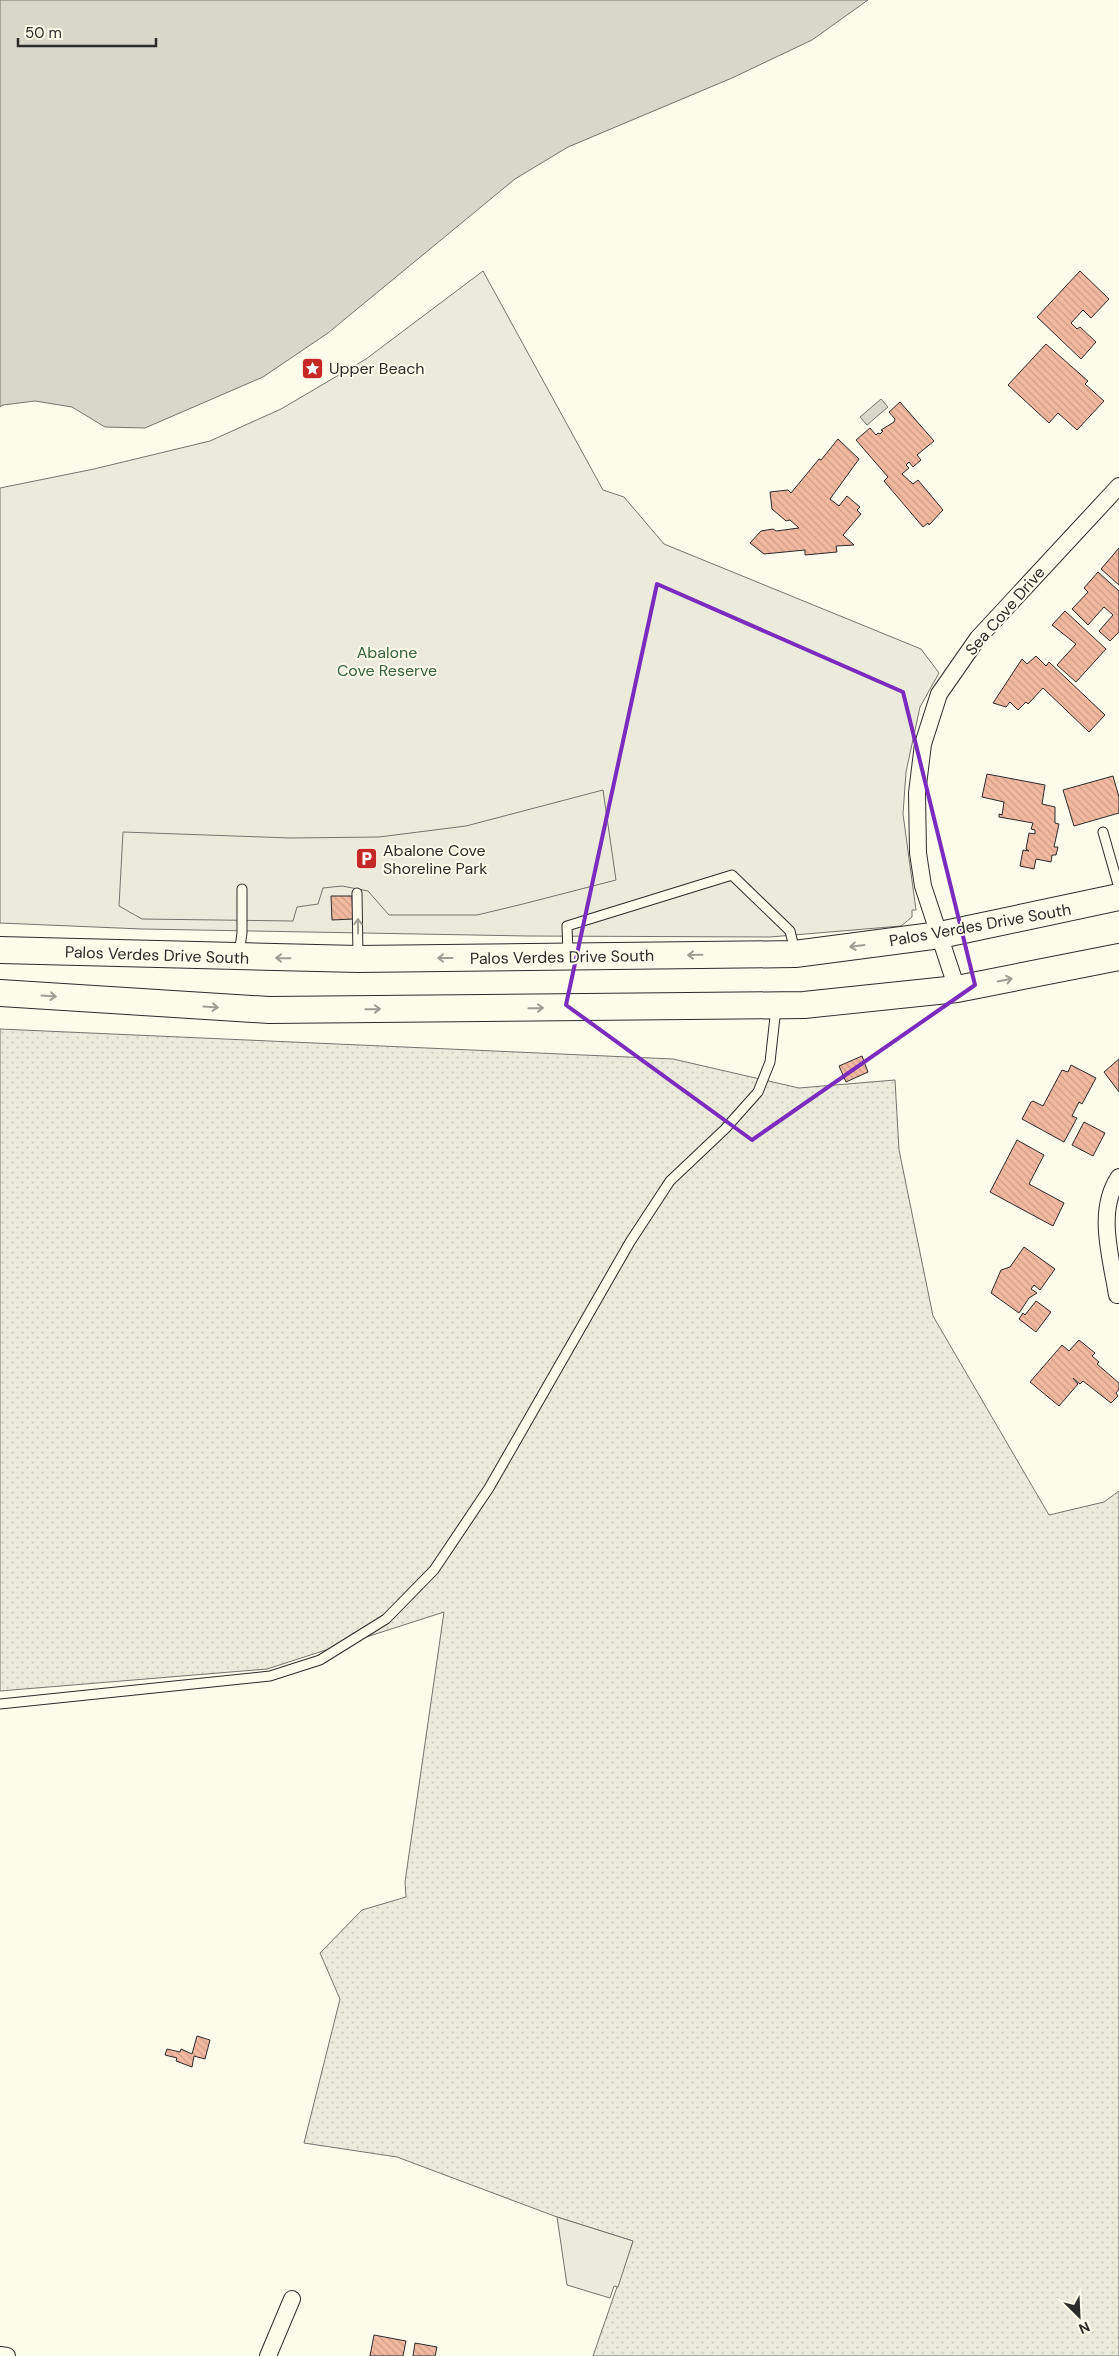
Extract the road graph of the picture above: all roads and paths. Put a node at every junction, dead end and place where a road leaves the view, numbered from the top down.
1 (1119, 486) edge
2 (1103, 832) dead end
3 (1119, 888) edge
4 (242, 890) dead end
5 (358, 893) dead end
6 (1119, 897) edge
7 (940, 935) junction
8 (0, 950) edge
9 (796, 954) junction
10 (239, 957) junction
11 (1119, 957) edge
12 (568, 958) junction
13 (358, 959) junction
14 (957, 989) junction
15 (0, 993) edge
16 (776, 1005) junction
17 (1119, 1177) edge
18 (1116, 1295) dead end
19 (0, 1704) edge
20 (292, 2299) dead end
21 (0, 2355) edge
22 (7, 2356) edge
23 (268, 2356) edge

1 - 7 street, Sea Cove Drive
2 - 3 lane
4 - 10 lane
13 -> 5 lane
6 - 7 main road, Palos Verdes Drive South
7 -> 9 main road, Palos Verdes Drive South
7 - 14 street, Sea Cove Drive
8 - 10 main road, Palos Verdes Drive South
9 -> 12 main road, Palos Verdes Drive South
9 - 12 lane
13 -> 10 main road, Palos Verdes Drive South
14 -> 11 main road
12 -> 13 main road, Palos Verdes Drive South
14 - 16 main road
15 -> 16 main road
16 - 19 lane
17 - 18 street
20 - 23 street
21 - 22 street

